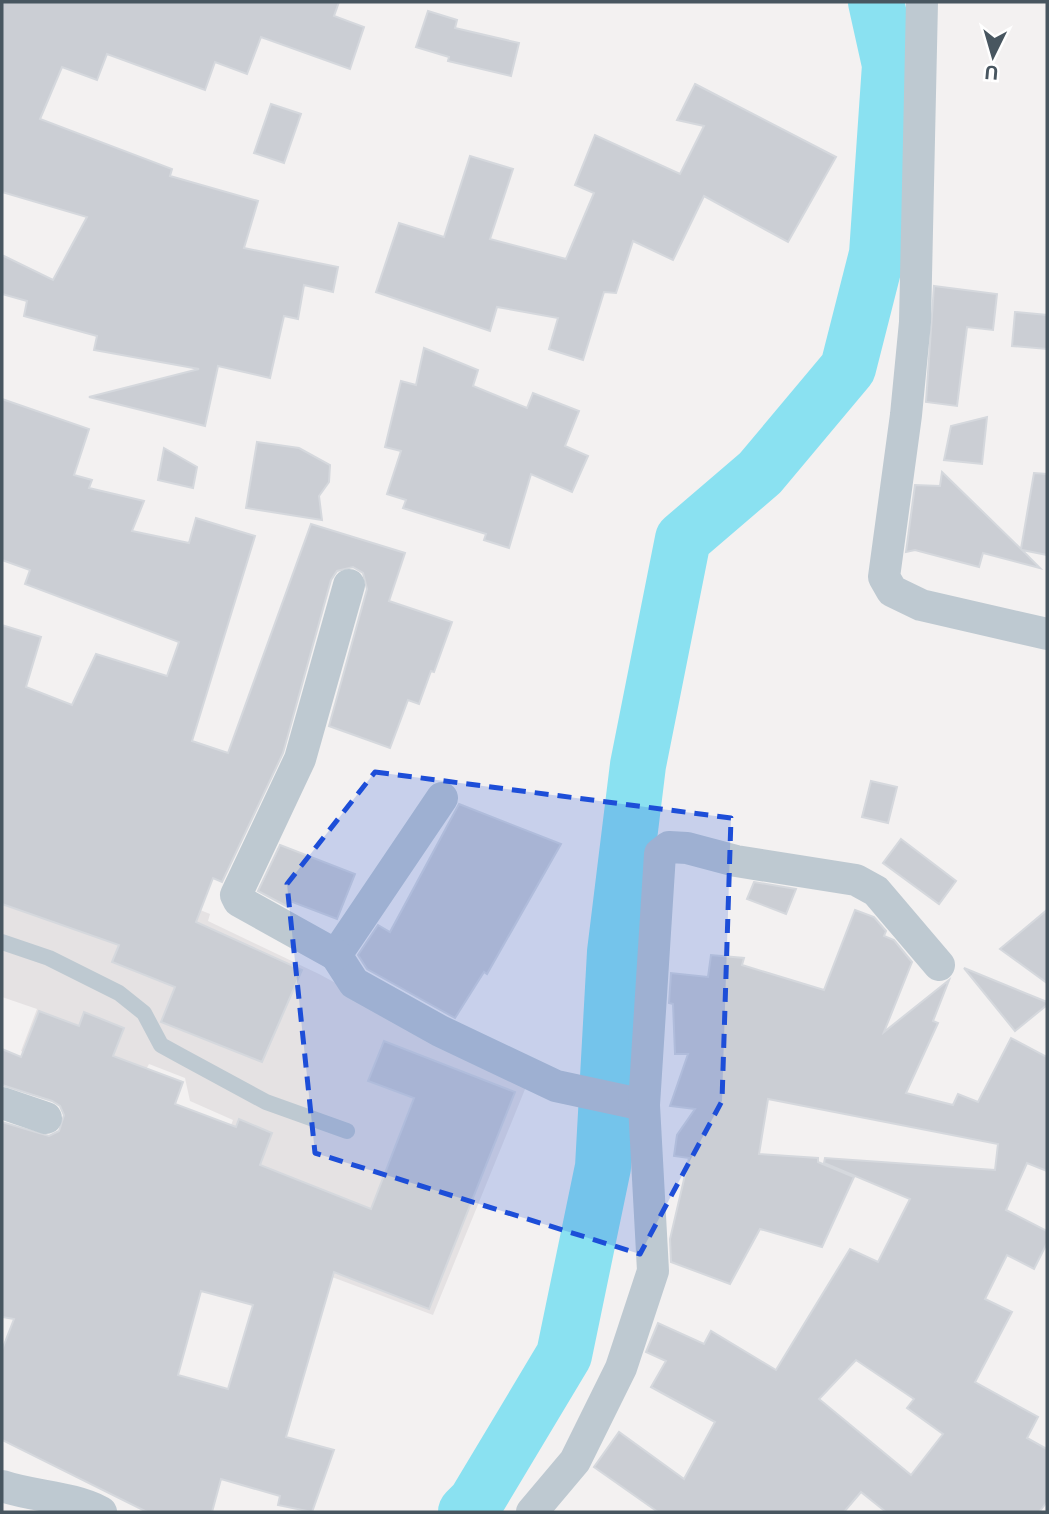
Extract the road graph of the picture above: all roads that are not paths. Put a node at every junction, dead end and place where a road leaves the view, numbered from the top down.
1 (922, 2) edge
2 (349, 585) dead end
3 (1047, 634) edge
4 (442, 798) dead end
5 (2, 942) edge
6 (336, 955) junction
7 (939, 965) dead end
8 (2, 1102) edge
9 (641, 1104) junction
10 (46, 1118) dead end
11 (347, 1131) dead end
12 (2, 1486) edge
13 (101, 1512) edge
14 (532, 1512) edge

1 - 3 street
2 - 6 street
4 - 6 street
5 - 11 lane
6 - 9 street
7 - 9 street
8 - 10 street
9 - 14 street
12 - 13 street

